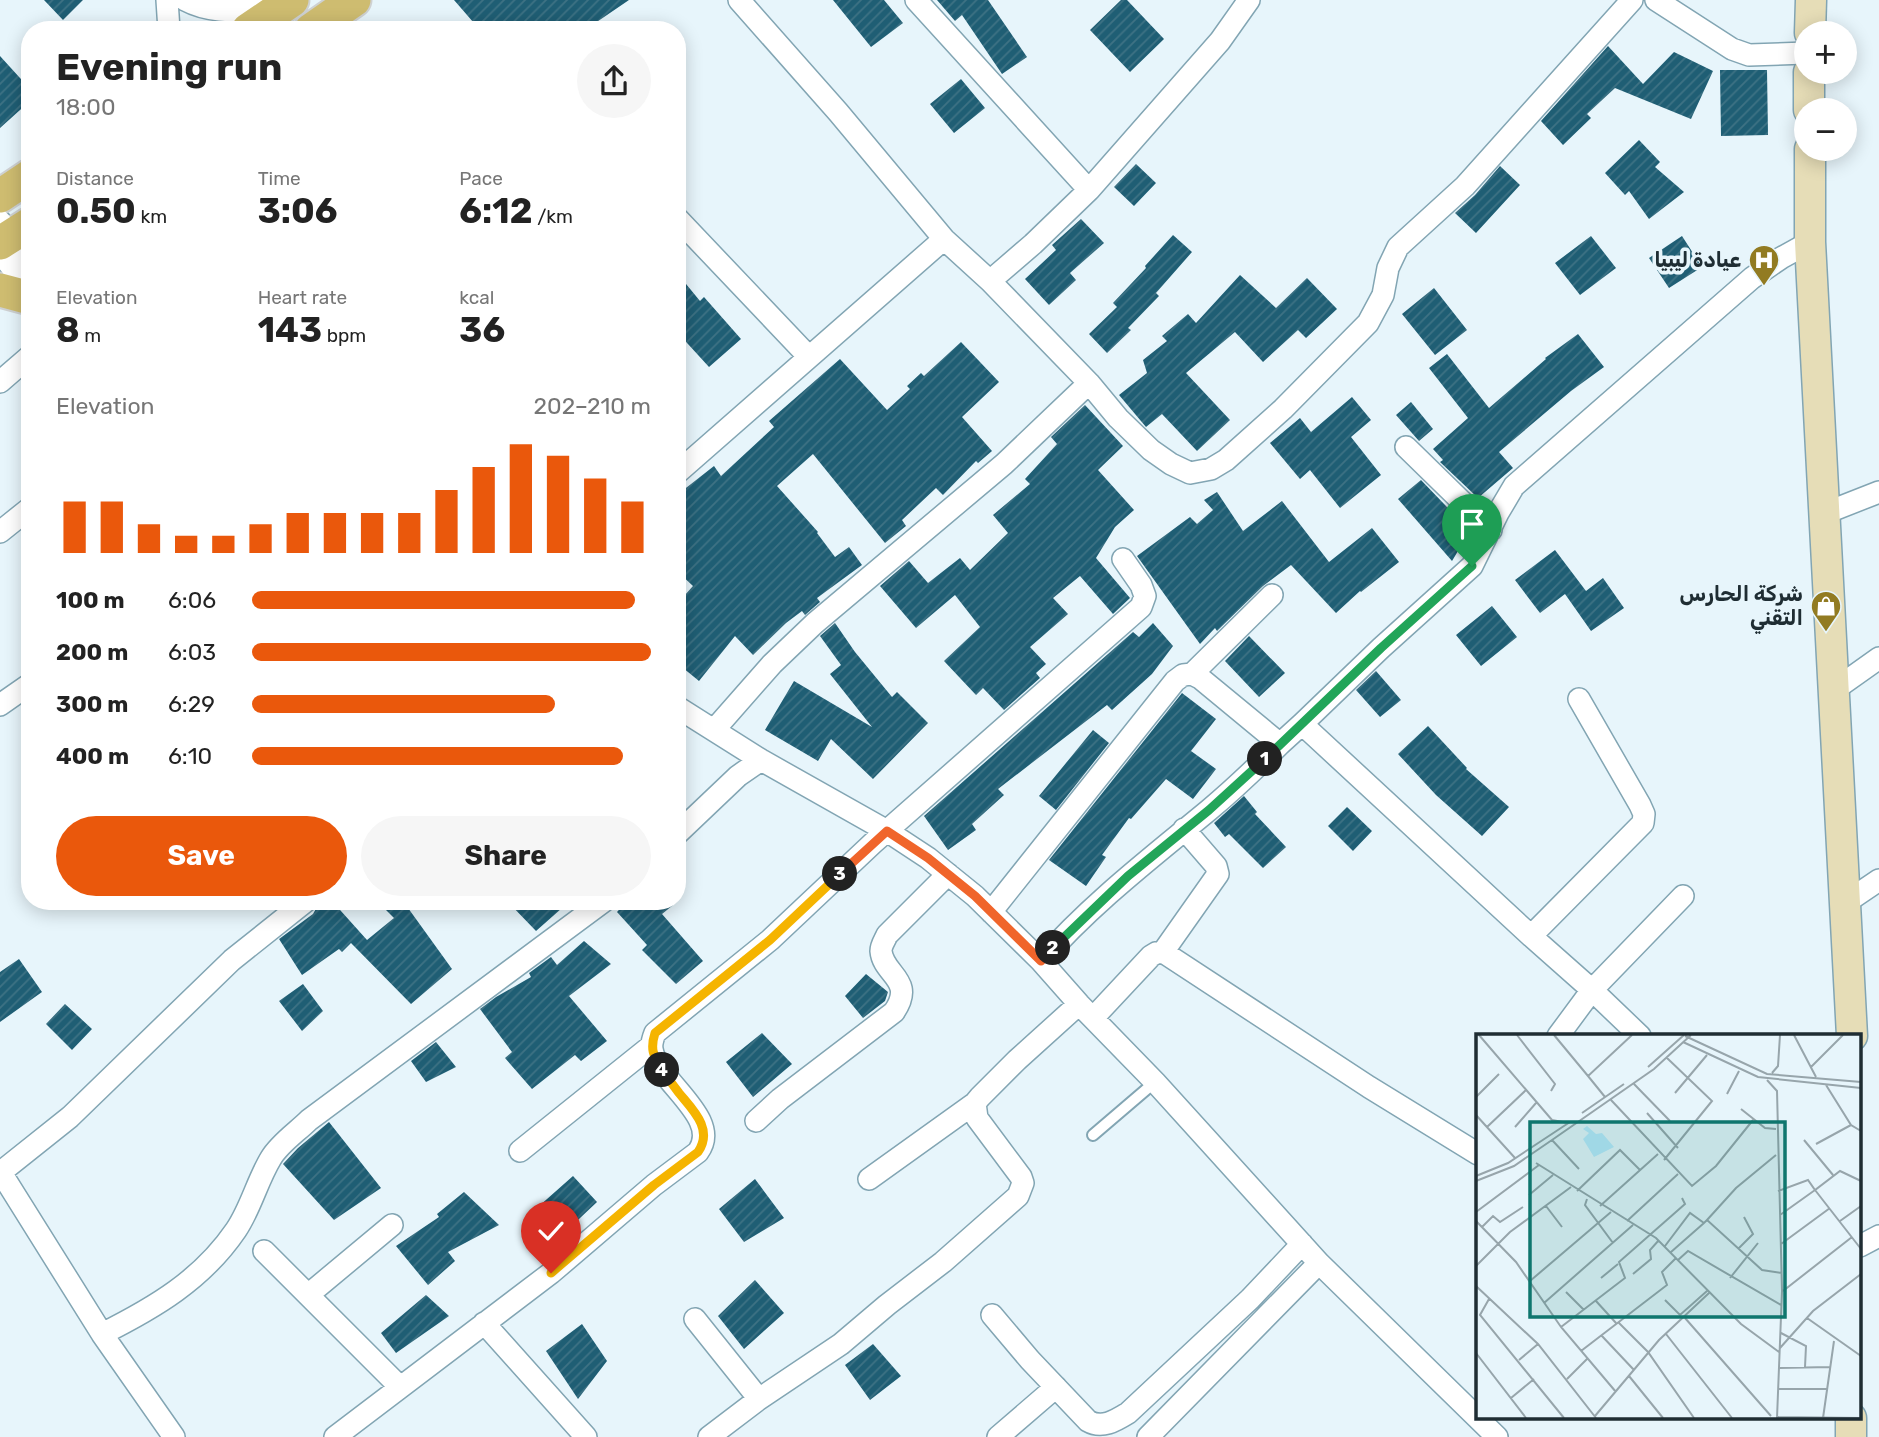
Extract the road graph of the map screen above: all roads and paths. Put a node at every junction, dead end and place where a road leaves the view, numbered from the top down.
1 (167, 0) edge
2 (185, 0) edge
3 (354, 0) edge
4 (739, 0) edge
5 (916, 0) edge
6 (1249, 0) edge
7 (1632, 0) edge
8 (1656, 0) edge
9 (1811, 0) edge
10 (286, 5) edge
11 (168, 21) edge
12 (262, 21) edge
13 (324, 21) edge
14 (1810, 21) edge
15 (1794, 53) edge
16 (1810, 161) edge
17 (21, 182) edge
18 (1089, 190) junction
19 (0, 196) edge
20 (686, 227) edge
21 (944, 239) junction
22 (12, 240) edge
23 (1810, 242) junction
24 (21, 264) edge
25 (990, 281) junction
26 (0, 290) edge
27 (21, 296) edge
28 (809, 357) junction
29 (21, 364) edge
30 (0, 382) edge
31 (1089, 383) junction
32 (1406, 447) dead end
33 (686, 465) edge
34 (1879, 492) edge
35 (1823, 514) junction
36 (21, 515) edge
37 (1491, 530) junction
38 (0, 532) edge
39 (1123, 559) dead end
40 (1272, 595) dead end
41 (1879, 658) edge
42 (1192, 674) junction
43 (21, 690) edge
44 (1834, 690) junction
45 (1579, 699) dead end
46 (0, 705) edge
47 (686, 713) edge
48 (1302, 724) junction
49 (714, 730) junction
50 (1280, 744) junction
51 (761, 760) junction
52 (686, 825) edge
53 (1184, 829) junction
54 (887, 831) junction
55 (948, 874) junction
56 (1879, 880) edge
57 (1684, 897) dead end
58 (1846, 903) junction
59 (295, 910) edge
60 (592, 910) edge
61 (991, 912) junction
62 (1531, 936) junction
63 (1163, 952) junction
64 (1041, 961) junction
65 (1592, 990) junction
66 (1086, 1011) junction
67 (1559, 1034) edge
68 (1638, 1034) edge
69 (1852, 1034) edge
70 (651, 1046) junction
71 (1154, 1082) junction
72 (975, 1103) junction
73 (756, 1121) dead end
74 (1093, 1135) dead end
75 (1476, 1150) edge
76 (520, 1151) dead end
77 (1, 1172) edge
78 (869, 1179) dead end
79 (391, 1225) dead end
80 (1879, 1236) edge
81 (1302, 1244) junction
82 (1862, 1245) edge
83 (264, 1251) dead end
84 (1319, 1263) junction
85 (308, 1295) junction
86 (992, 1315) dead end
87 (695, 1319) dead end
88 (484, 1323) junction
89 (102, 1334) junction
90 (400, 1387) junction
91 (1056, 1387) junction
92 (759, 1399) junction
93 (1476, 1416) edge
94 (1480, 1420) edge
95 (174, 1437) edge
96 (335, 1437) edge
97 (586, 1437) edge
98 (709, 1437) edge
99 (998, 1437) edge
100 (1148, 1437) edge
101 (1497, 1437) edge

1 - 11 street
2 - 10 street
3 - 13 main road
4 - 21 street
5 - 18 street
6 - 18 street
7 - 31 street
8 - 15 street
9 - 14 main road
10 - 12 main road
16 - 23 main road
17 - 19 main road
18 - 25 street
20 - 28 street
21 - 25 street
21 - 28 street
22 - 24 street
23 - 35 main road
23 - 37 street
25 - 31 street
26 - 27 main road
28 - 33 street
29 - 30 street
31 - 49 street
32 - 37 street
34 - 35 street
35 - 44 main road
36 - 38 street
37 - 48 street
39 - 54 street
40 - 42 street
41 - 44 street
42 - 50 street
42 - 61 street
43 - 46 street
44 - 58 main road
45 - 62 street
47 - 49 street
48 - 50 street
48 - 62 street
49 - 51 street
50 - 53 street
51 - 52 street
51 - 54 street
53 - 63 street
53 - 64 street
54 - 55 street
54 - 70 street
55 - 61 street
55 - 73 street
56 - 58 street
57 - 65 street
58 - 69 main road
59 - 77 street
60 - 89 street
61 - 64 street
62 - 65 street
63 - 66 street
63 - 75 street
64 - 66 street
65 - 67 street
65 - 68 street
66 - 71 street
66 - 72 street
70 - 76 street
70 - 88 street
71 - 74 lane
71 - 81 street
72 - 78 street
72 - 92 street
77 - 89 street
79 - 85 street
80 - 82 street
81 - 84 street
81 - 91 street
83 - 85 street
84 - 93 street
84 - 100 street
85 - 90 street
86 - 91 street
87 - 92 street
88 - 90 street
88 - 97 street
89 - 95 street
90 - 96 street
91 - 99 street
92 - 98 street
94 - 101 street

